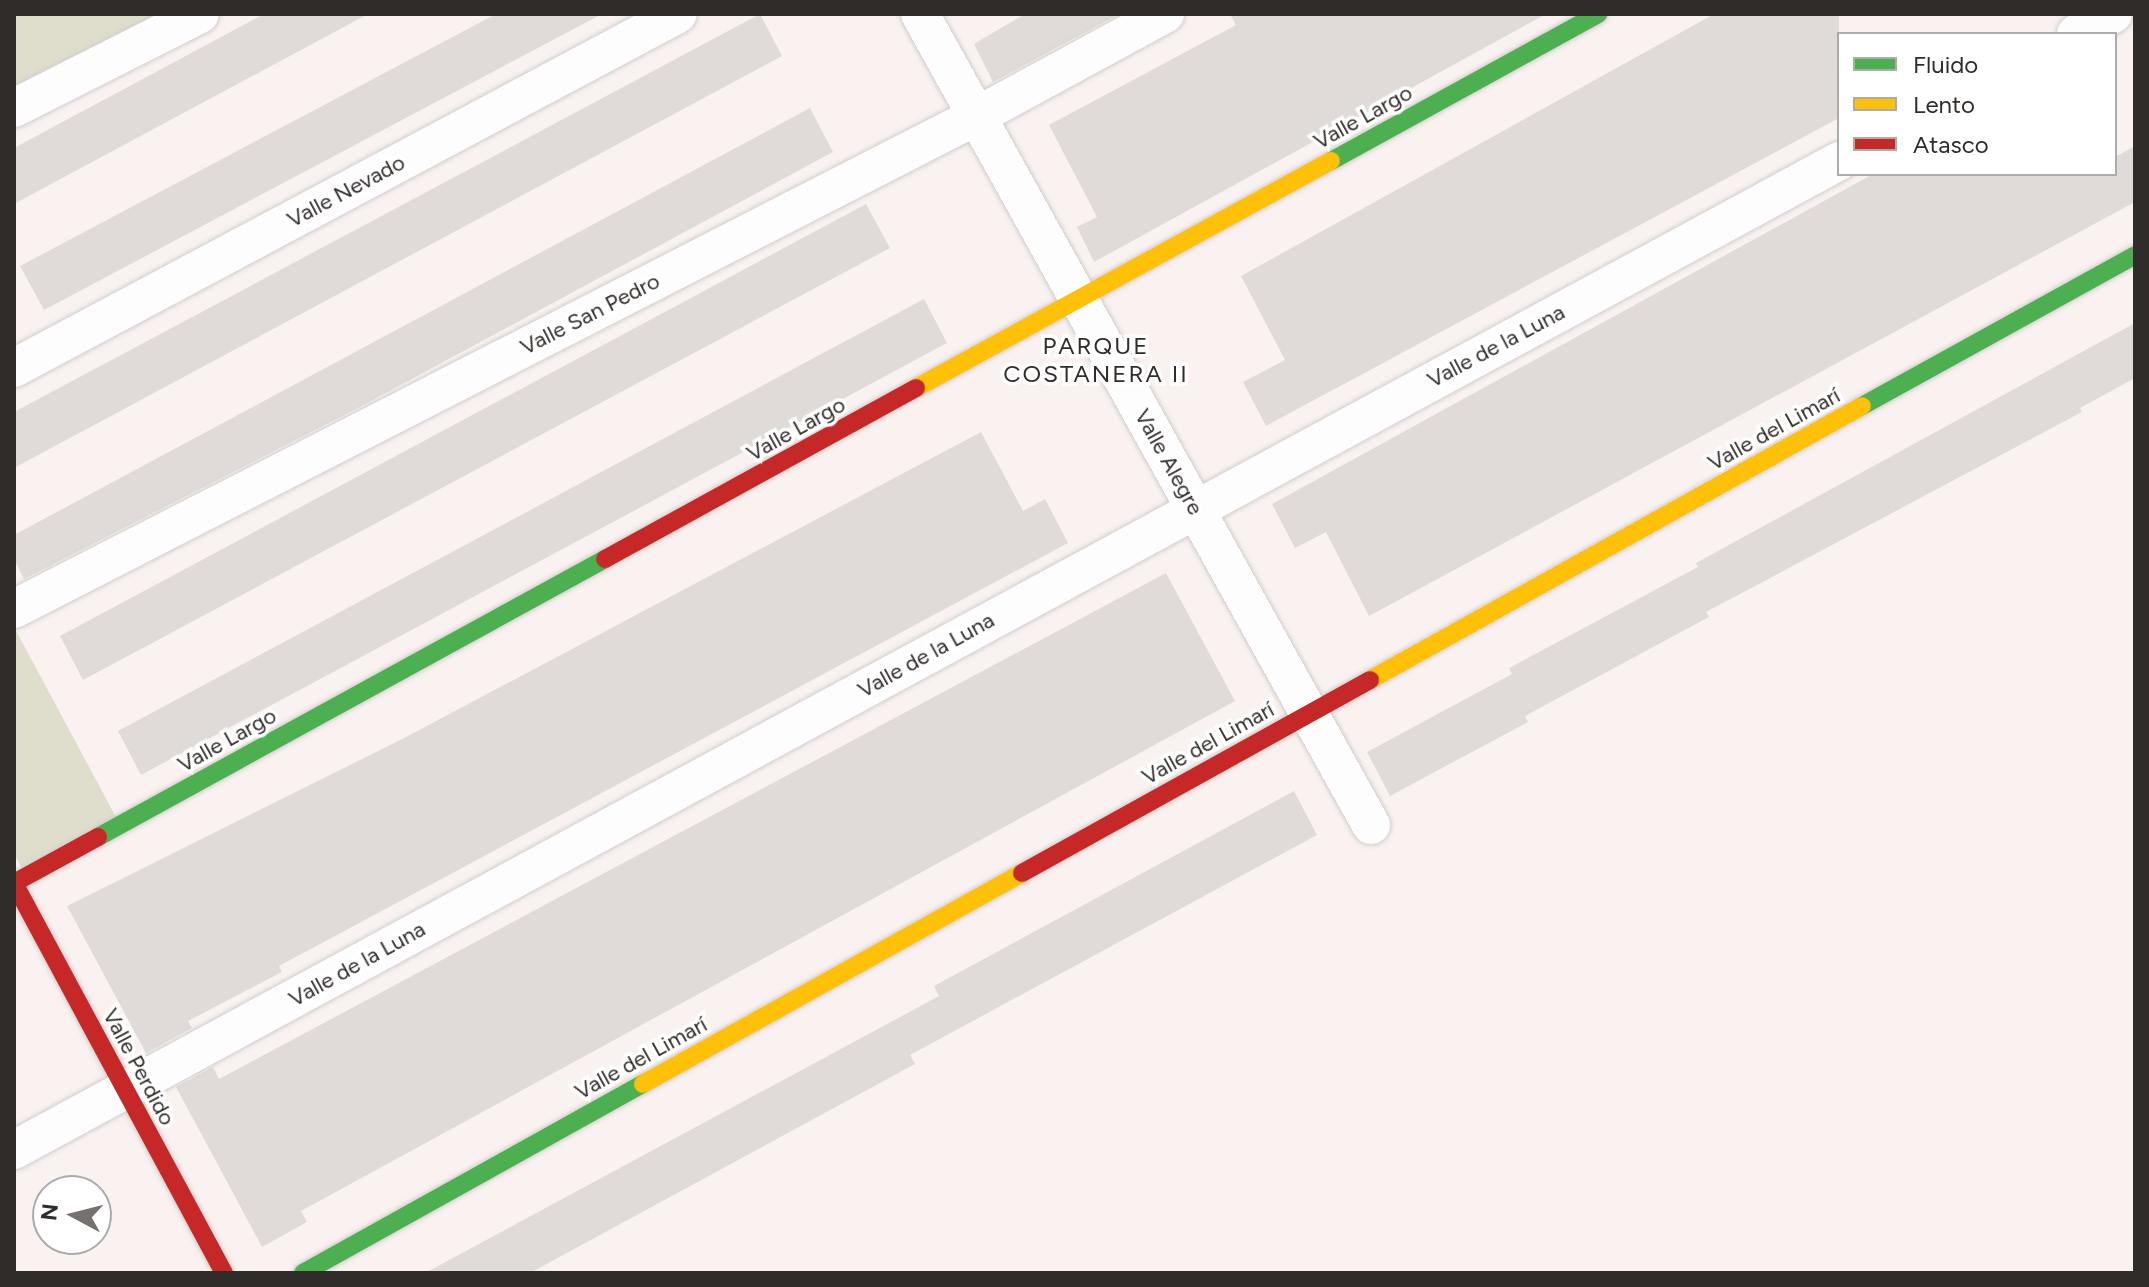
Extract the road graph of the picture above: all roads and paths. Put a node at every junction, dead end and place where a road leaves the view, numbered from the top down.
1 (200, 14) edge
2 (678, 14) edge
3 (920, 14) edge
4 (1165, 14) edge
5 (1598, 14) edge
6 (2113, 14) edge
7 (2080, 32) edge
8 (14, 108) edge
9 (977, 116) junction
10 (1837, 162) edge
11 (2135, 255) edge
12 (1081, 301) junction
13 (14, 368) edge
14 (1195, 508) junction
15 (14, 609) edge
16 (1307, 715) junction
17 (1371, 825) dead end
18 (14, 883) edge
19 (124, 1091) junction
20 (14, 1150) edge
21 (224, 1273) edge
22 (303, 1273) edge

1 - 8 street
2 - 13 street, Valle Nevado
3 - 9 street, Valle Alegre
4 - 9 street, Valle San Pedro
5 - 12 street, Valle Largo
6 - 7 street
9 - 12 street, Valle Alegre
9 - 15 street, Valle San Pedro
10 - 14 street, Valle de la Luna
11 - 16 street, Valle del Limarí
12 - 14 street, Valle Alegre
12 - 18 street, Valle Largo
14 - 16 street, Valle Alegre
14 - 19 street, Valle de la Luna
16 - 17 street, Valle Alegre
16 - 22 street, Valle del Limarí
18 - 19 street, Valle Perdido
19 - 20 street, Valle de la Luna
19 - 21 street, Valle Perdido

